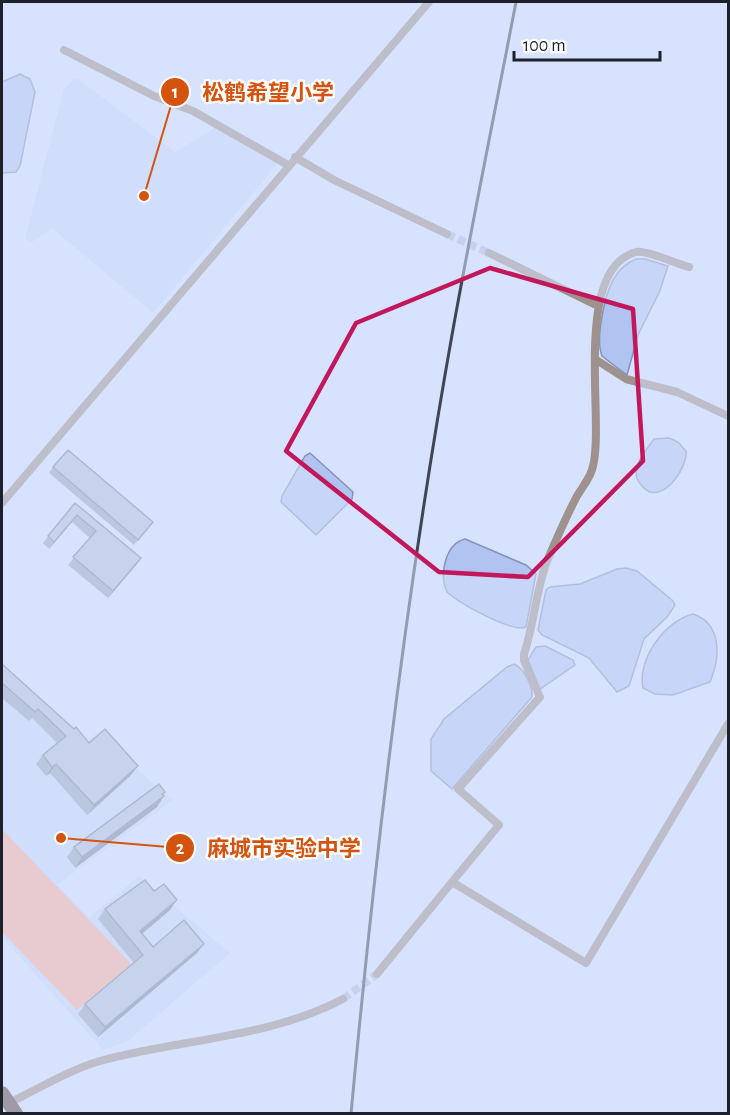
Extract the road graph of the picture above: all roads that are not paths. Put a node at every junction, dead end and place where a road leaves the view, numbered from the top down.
1 (429, 2) edge
2 (64, 50) dead end
3 (295, 157) junction
4 (288, 165) junction
5 (447, 234) tunnel mouth
6 (489, 253) tunnel mouth
7 (689, 267) dead end
8 (598, 306) junction
9 (595, 359) junction
10 (729, 416) edge
11 (2, 504) edge
12 (729, 724) edge
13 (452, 882) junction
14 (377, 974) tunnel mouth
15 (343, 999) tunnel mouth
16 (9, 1103) edge

1 - 3 street
2 - 4 street
3 - 4 street
3 - 5 street
4 - 11 street
6 - 8 street
7 - 8 street
8 - 9 street
9 - 10 street
9 - 13 street
12 - 13 street
13 - 14 street
15 - 16 street

